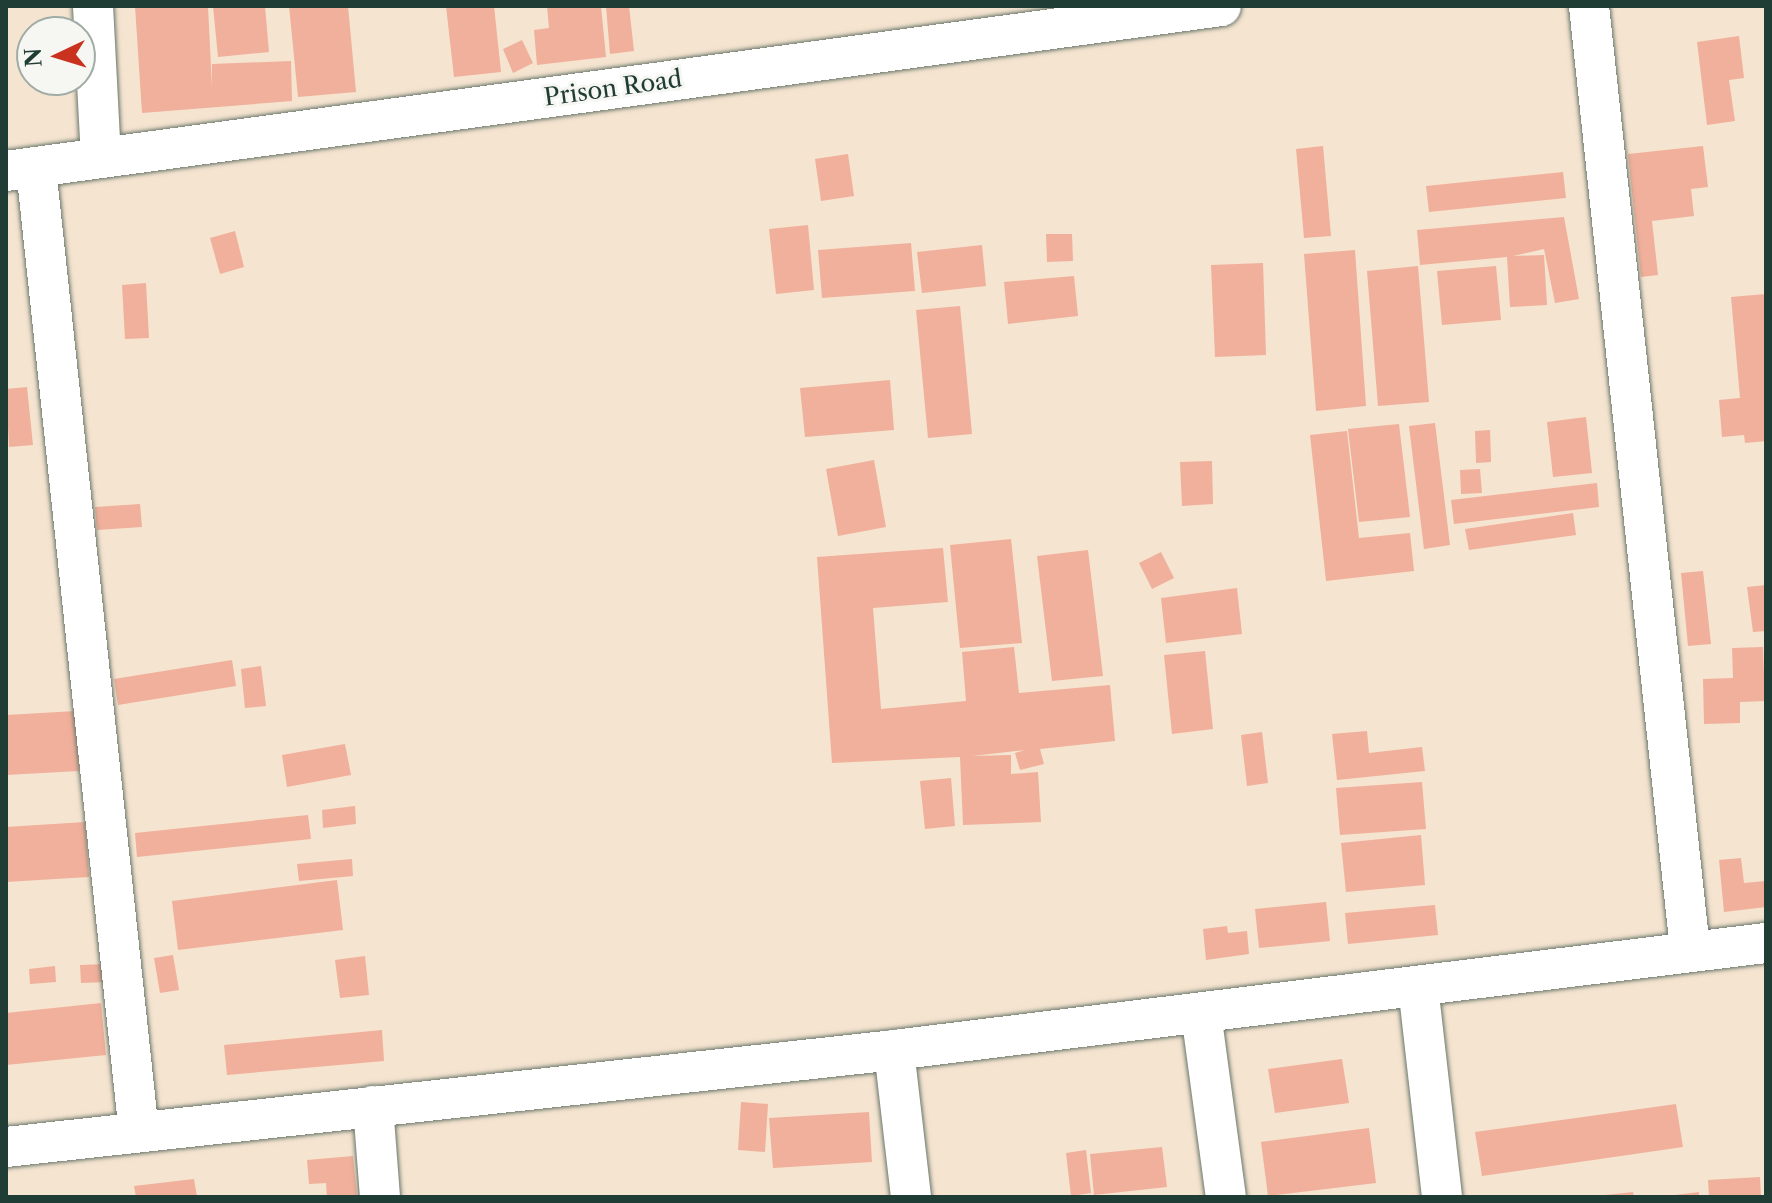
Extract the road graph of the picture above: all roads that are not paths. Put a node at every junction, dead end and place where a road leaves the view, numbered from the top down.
1 (93, 6) edge
2 (1221, 6) edge
3 (1589, 6) edge
4 (101, 157) junction
5 (21, 170) edge
6 (1766, 943) edge
7 (1690, 950) junction
8 (1418, 986) junction
9 (1201, 1013) junction
10 (894, 1050) junction
11 (373, 1106) junction
12 (139, 1133) junction
13 (6, 1147) edge
14 (380, 1197) edge
15 (911, 1197) edge
16 (1226, 1197) edge
17 (1442, 1197) edge

1 - 4 street
2 - 4 street, Prison Road
3 - 7 street
4 - 5 street, Prison Road
5 - 12 street
6 - 7 street
7 - 8 street
8 - 9 street
8 - 17 street
9 - 10 street
9 - 16 street
10 - 11 street
10 - 15 street
11 - 12 street
11 - 14 street
12 - 13 street

